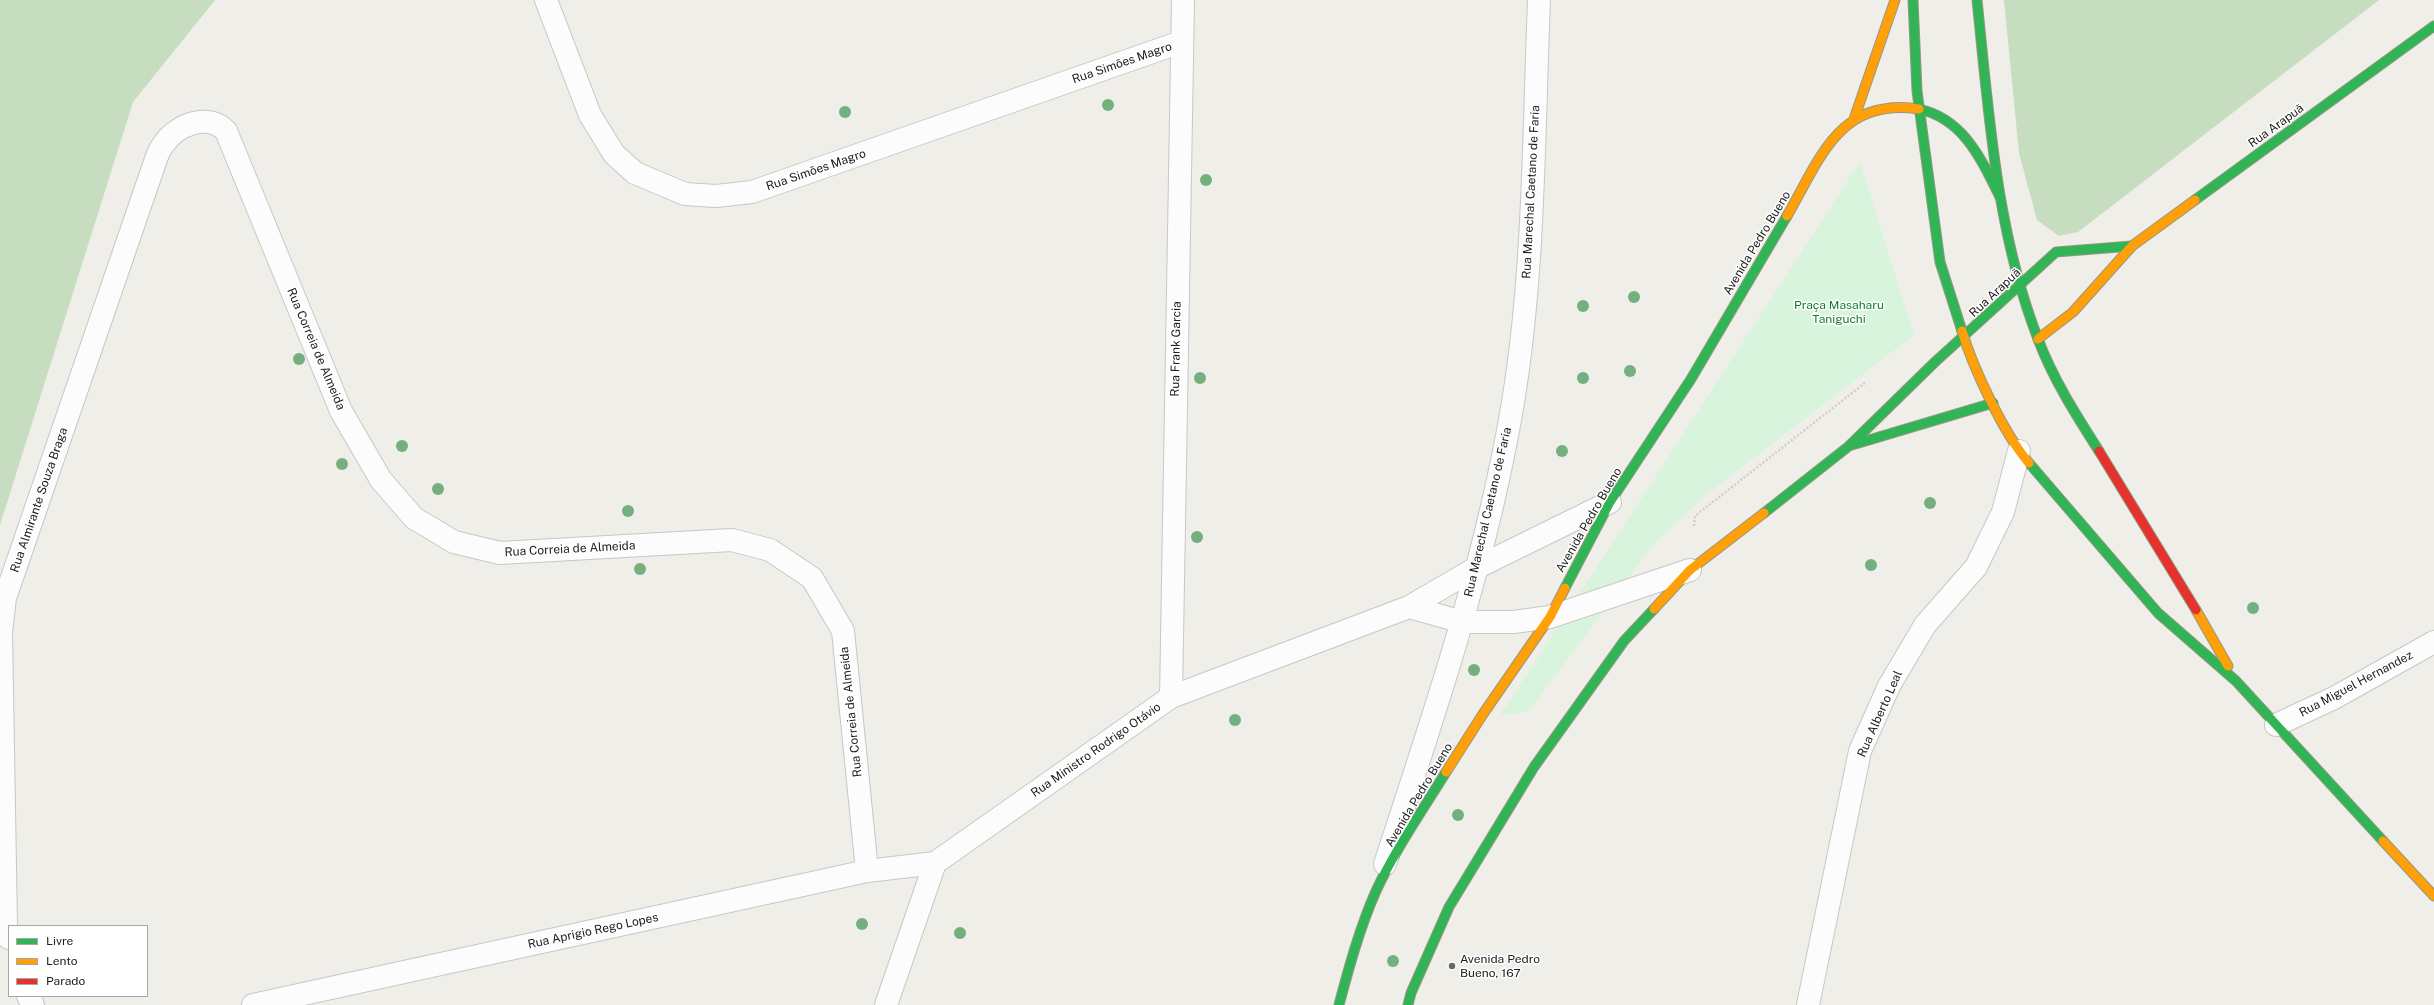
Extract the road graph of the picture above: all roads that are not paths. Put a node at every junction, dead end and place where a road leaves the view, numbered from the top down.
1 (546, 0) edge
2 (1182, 0) edge
3 (1539, 0) edge
4 (1894, 0) edge
5 (1913, 0) edge
6 (1977, 0) edge
7 (2434, 26) edge
8 (1181, 42) junction
9 (1919, 107) junction
10 (1854, 119) junction
11 (198, 122) joint
12 (2000, 197) junction
13 (2132, 246) junction
14 (2020, 287) junction
15 (1964, 338) junction
16 (2038, 339) junction
17 (1993, 403) junction
18 (1849, 446) junction
19 (2019, 451) junction
20 (1610, 502) junction
21 (1476, 568) junction
22 (1690, 570) junction
23 (1409, 607) junction
24 (1550, 617) junction
25 (1463, 622) junction
26 (2434, 642) edge
27 (2236, 681) junction
28 (1171, 697) junction
29 (2276, 725) junction
30 (935, 863) junction
31 (867, 871) junction
32 (1376, 891) junction
33 (2434, 896) edge
34 (8, 934) edge
35 (253, 1005) edge
36 (886, 1005) edge
37 (1339, 1005) edge
38 (1408, 1005) edge
39 (1808, 1005) edge

1 - 8 street, Rua Simões Magro
2 - 8 street, Rua Frank Garcia
3 - 21 street, Rua Marechal Caetano de Faria
4 - 10 main road
5 - 9 main road
6 - 12 main road
7 - 13 main road, Rua Arapuã
8 - 28 street, Rua Frank Garcia
9 - 10 main road, Avenida Pedro Bueno
9 - 12 main road
9 - 15 main road
10 - 20 main road, Avenida Pedro Bueno
11 - 31 street, Rua Correia de Almeida
11 - 34 street, Rua Almirante Souza Braga
12 - 14 main road
13 - 14 main road, Rua Arapuã
13 - 16 main road, Rua Arapuã
14 - 15 main road, Rua Arapuã
14 - 16 main road
15 - 17 main road
15 - 18 main road
16 - 27 main road
17 - 18 main road
17 - 19 main road
18 - 22 main road
19 - 27 main road
19 - 39 street, Rua Alberto Leal
20 - 21 street, Rua Ministro Rodrigo Otávio
20 - 24 main road, Avenida Pedro Bueno
21 - 23 street, Rua Ministro Rodrigo Otávio
21 - 25 street, Rua Marechal Caetano de Faria
22 - 24 street
22 - 38 main road
23 - 25 street
23 - 28 street, Rua Ministro Rodrigo Otávio
24 - 25 street
24 - 32 main road, Avenida Pedro Bueno
25 - 32 street, Rua Marechal Caetano de Faria
26 - 29 street, Rua Miguel Hernandez
27 - 29 main road
28 - 30 street, Rua Ministro Rodrigo Otávio
29 - 33 main road
30 - 31 street, Rua Aprigio Rego Lopes
30 - 36 street
31 - 35 street, Rua Aprigio Rego Lopes
32 - 37 main road, Avenida Pedro Bueno

